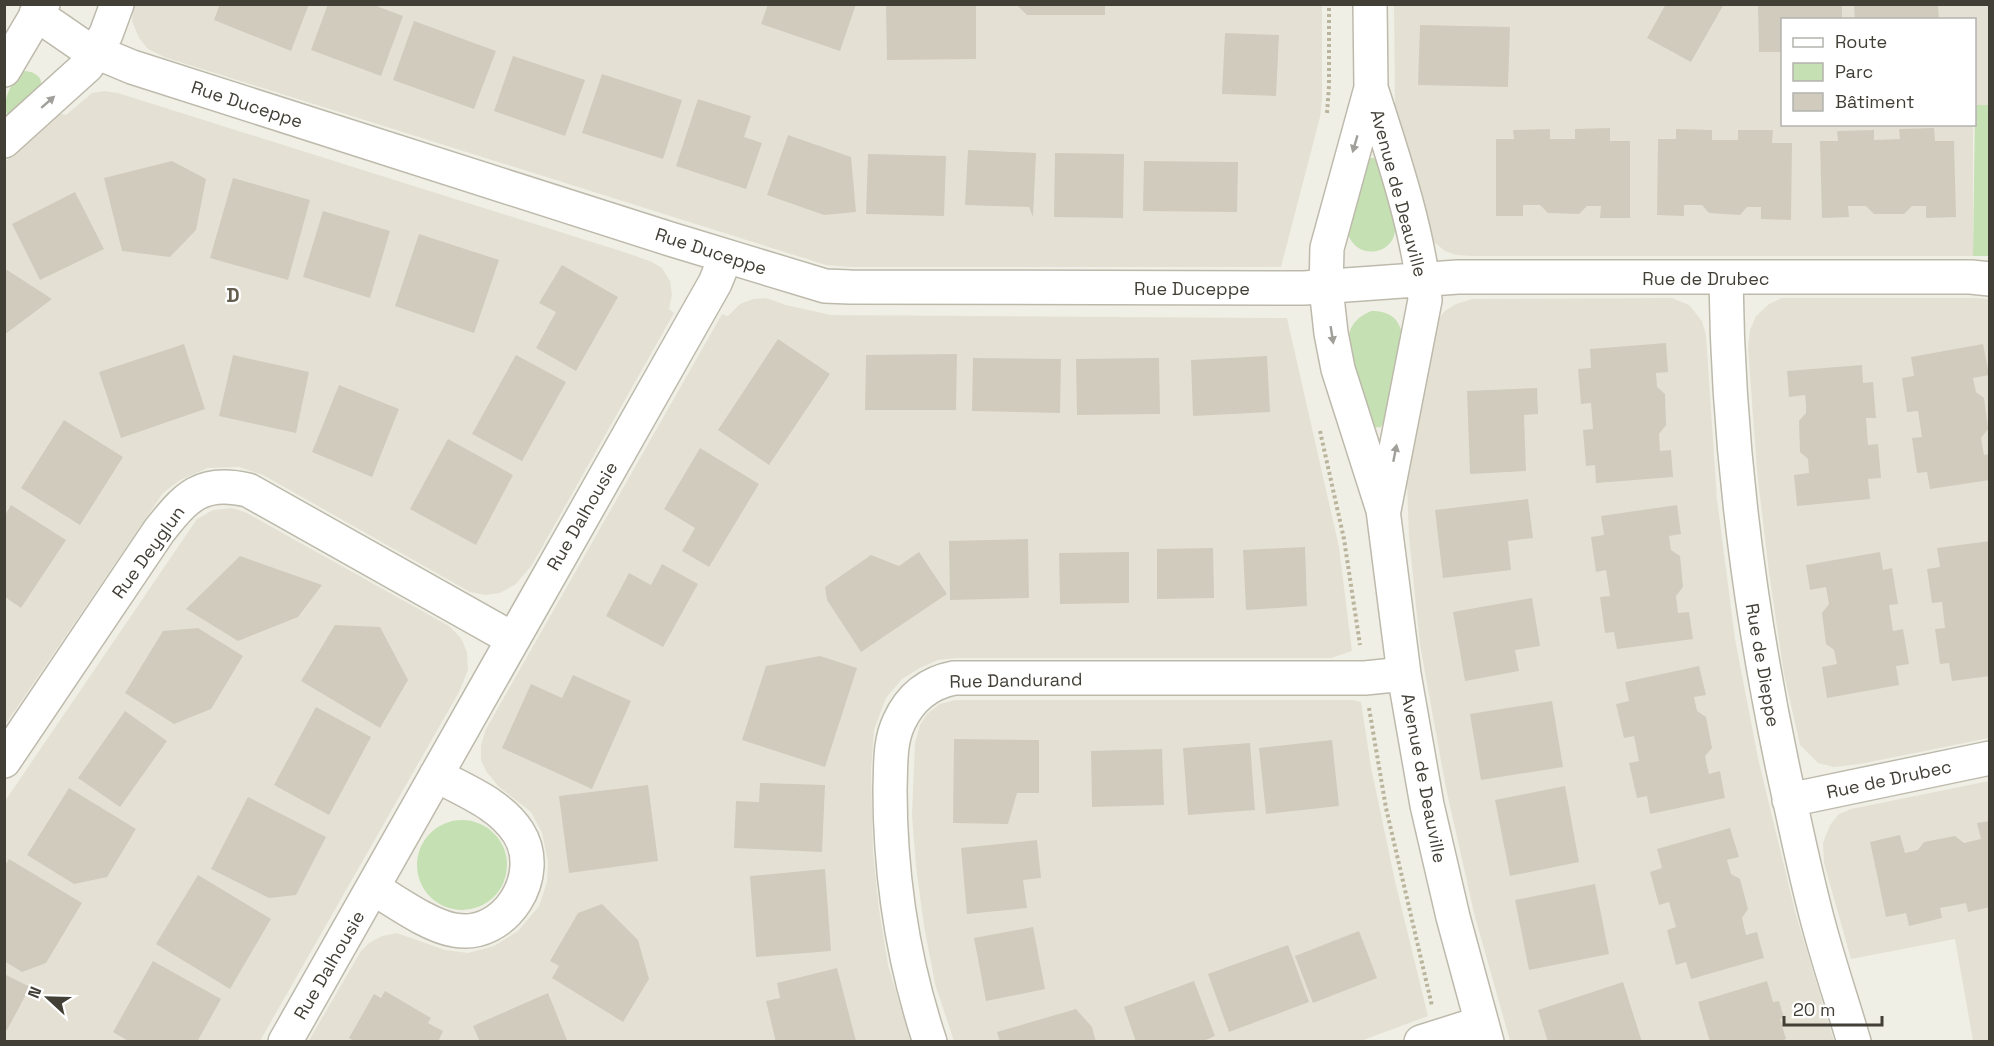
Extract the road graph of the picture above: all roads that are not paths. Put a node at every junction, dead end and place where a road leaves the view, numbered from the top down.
1 (117, 4) edge
2 (1370, 4) edge
3 (39, 9) edge
4 (96, 52) junction
5 (4, 70) edge
6 (1371, 88) junction
7 (4, 141) edge
8 (726, 256) junction
9 (1726, 279) junction
10 (1989, 279) edge
11 (1423, 281) junction
12 (1326, 288) junction
13 (1383, 510) junction
14 (513, 639) junction
15 (1404, 674) junction
16 (1989, 758) edge
17 (4, 761) edge
18 (436, 775) junction
19 (1790, 800) junction
20 (373, 888) junction
21 (1484, 1032) edge
22 (285, 1041) edge
23 (930, 1041) edge
24 (1421, 1041) edge
25 (1854, 1041) edge

1 - 4 street
2 - 6 street, Avenue de Deauville
3 - 4 street, Rue Duceppe
3 - 5 street
7 -> 4 street
4 - 8 street, Rue Duceppe
6 - 11 street, Avenue de Deauville
6 -> 12 street, Avenue de Deauville
8 - 12 street, Rue Duceppe
8 - 14 street, Rue Dalhousie
9 - 10 street, Rue de Drubec
9 - 11 street, Rue de Drubec
9 - 19 street, Rue de Dieppe
11 - 12 street, Rue Duceppe
13 -> 11 street, Avenue de Deauville
12 -> 13 street, Avenue de Deauville
13 - 15 street, Avenue de Deauville
14 - 17 street, Rue Deyglun
14 - 18 street, Rue Dalhousie
15 - 21 street, Avenue de Deauville
15 - 23 street, Rue Dandurand
16 - 19 street, Rue de Drubec
18 - 20 street, Rue Dalhousie
18 - 20 street
19 - 25 street, Rue de Dieppe
20 - 22 street, Rue Dalhousie
21 - 24 street

